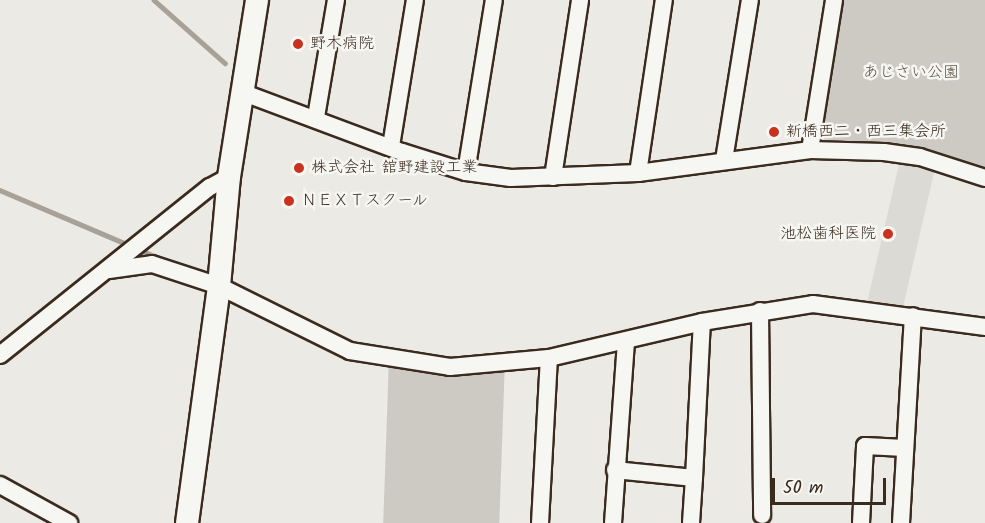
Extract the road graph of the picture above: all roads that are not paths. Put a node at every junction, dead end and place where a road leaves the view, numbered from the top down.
1 (257, 0) edge
2 (336, 0) edge
3 (415, 0) edge
4 (494, 0) edge
5 (580, 0) edge
6 (664, 0) edge
7 (750, 0) edge
8 (834, 0) edge
9 (244, 93) junction
10 (315, 117) junction
11 (391, 146) junction
12 (810, 150) junction
13 (724, 160) junction
14 (466, 172) junction
15 (638, 173) junction
16 (230, 177) junction
17 (553, 177) junction
18 (985, 178) edge
19 (109, 270) junction
20 (219, 286) junction
21 (760, 311) junction
22 (913, 316) junction
23 (702, 322) junction
24 (985, 327) edge
25 (626, 341) junction
26 (0, 356) edge
27 (549, 358) junction
28 (905, 448) junction
29 (615, 470) junction
30 (694, 478) junction
31 (0, 485) edge
32 (762, 516) dead end
33 (69, 523) edge
34 (187, 523) edge
35 (540, 523) edge
36 (613, 523) edge
37 (691, 523) edge
38 (861, 523) edge
39 (901, 523) edge

1 - 9 street
2 - 10 street
3 - 11 street
4 - 14 street
5 - 17 street
6 - 15 street
7 - 13 street
8 - 12 street
9 - 10 street
9 - 16 street
10 - 11 street
11 - 14 street
12 - 13 street
12 - 18 street
13 - 15 street
14 - 17 street
15 - 17 street
16 - 19 street
16 - 20 street
19 - 20 street
19 - 26 street
20 - 27 street
20 - 34 street
21 - 22 street
21 - 23 street
21 - 32 street
22 - 24 street
22 - 28 street
23 - 25 street
23 - 30 street
25 - 27 street
25 - 29 street
27 - 35 street
28 - 38 street
28 - 39 street
29 - 30 street
29 - 36 street
30 - 37 street
31 - 33 street

